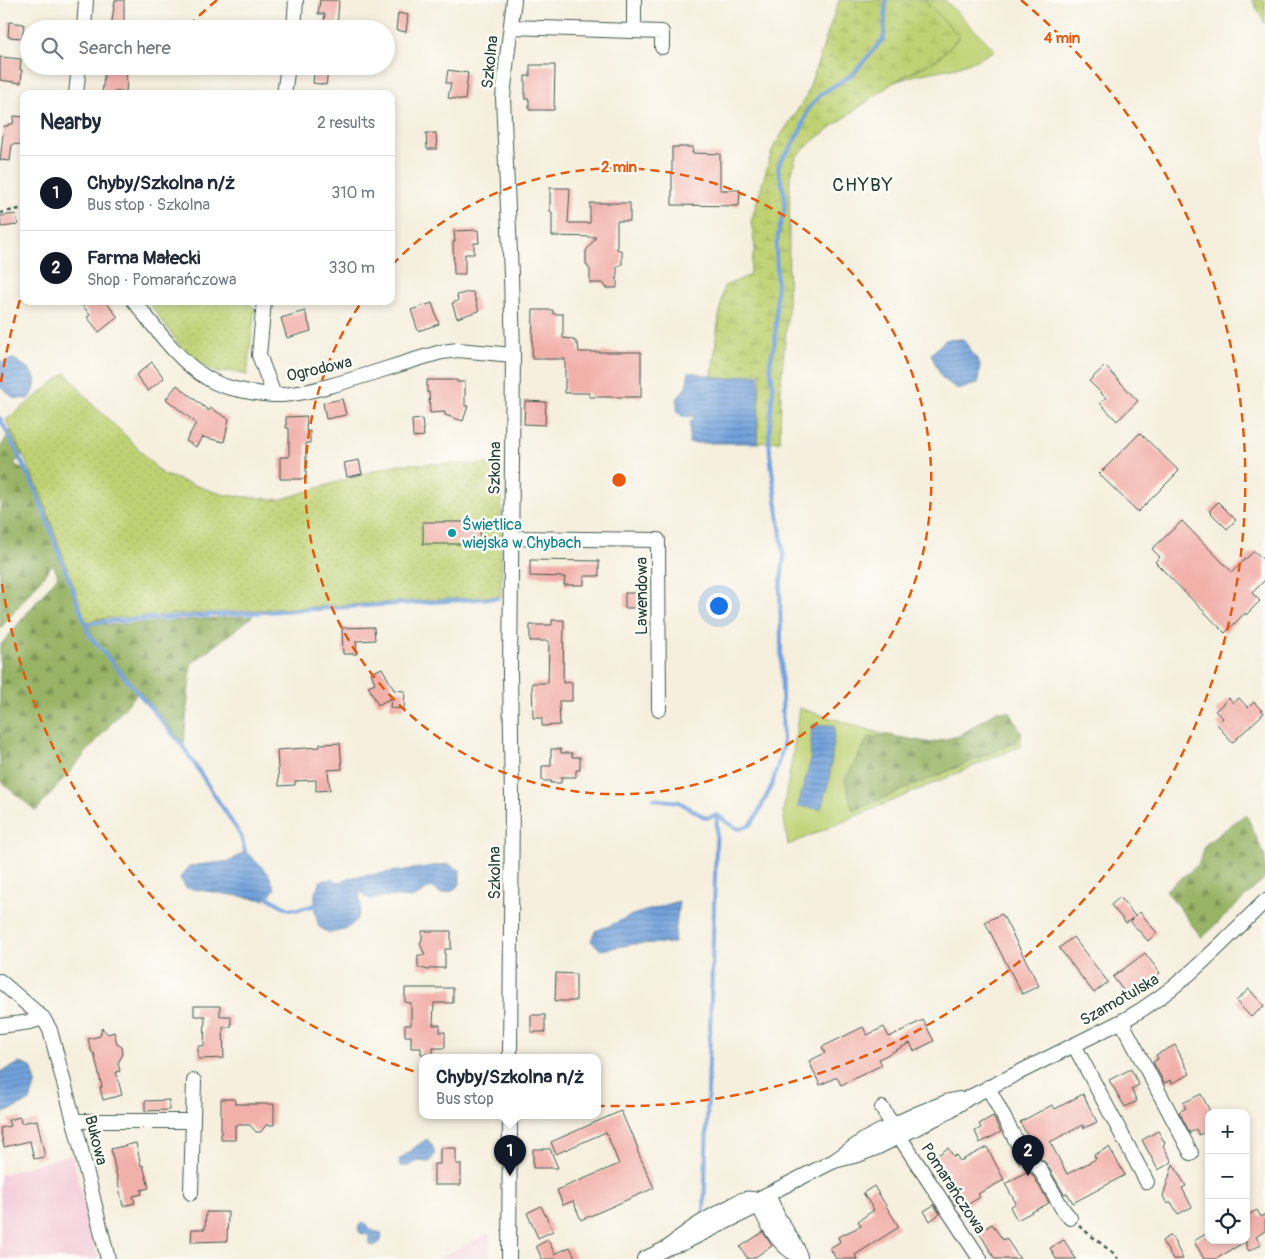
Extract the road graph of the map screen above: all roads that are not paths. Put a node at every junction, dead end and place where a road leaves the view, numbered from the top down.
1 (86, 0) edge
2 (296, 0) edge
3 (514, 0) edge
4 (634, 0) edge
5 (85, 20) edge
6 (295, 20) edge
7 (511, 27) junction
8 (634, 30) junction
9 (662, 47) dead end
10 (78, 75) edge
11 (287, 75) edge
12 (76, 90) edge
13 (285, 90) edge
14 (137, 305) edge
15 (264, 305) edge
16 (513, 355) junction
17 (274, 395) junction
18 (511, 538) junction
19 (659, 709) dead end
20 (1265, 901) edge
21 (0, 981) edge
22 (1122, 1021) junction
23 (47, 1024) junction
24 (0, 1026) edge
25 (1074, 1045) junction
26 (510, 1054) edge
27 (194, 1081) dead end
28 (988, 1087) junction
29 (882, 1108) dead end
30 (510, 1119) edge
31 (74, 1121) junction
32 (193, 1121) junction
33 (896, 1130) junction
34 (1190, 1154) dead end
35 (1147, 1182) dead end
36 (191, 1193) dead end
37 (762, 1197) junction
38 (1070, 1218) road end
39 (801, 1258) edge
40 (108, 1259) edge
41 (509, 1259) edge
42 (644, 1259) edge
43 (980, 1259) edge

1 - 5 street
2 - 6 street
3 - 7 street, Szkolna
4 - 8 street
7 - 8 street
7 - 16 street, Szkolna
8 - 9 street
10 - 12 street
11 - 13 street
14 - 17 street, Ogrodowa
15 - 17 street
16 - 17 street, Ogrodowa
16 - 18 street, Szkolna
18 - 19 street, Lawendowa
18 - 26 street, Szkolna
20 - 22 street, Szamotulska
21 - 23 street
22 - 25 street, Szamotulska
22 - 34 street
23 - 24 street
23 - 31 street, Bukowa
25 - 28 street, Szamotulska
25 - 35 street
27 - 32 street
28 - 33 street, Szamotulska
28 - 38 street
29 - 33 street, Pomarańczowa
30 - 41 street
31 - 32 street
31 - 40 street, Bukowa
32 - 36 street
33 - 37 street, Szamotulska
33 - 43 street, Pomarańczowa
37 - 39 street
37 - 42 street, Szamotulska

